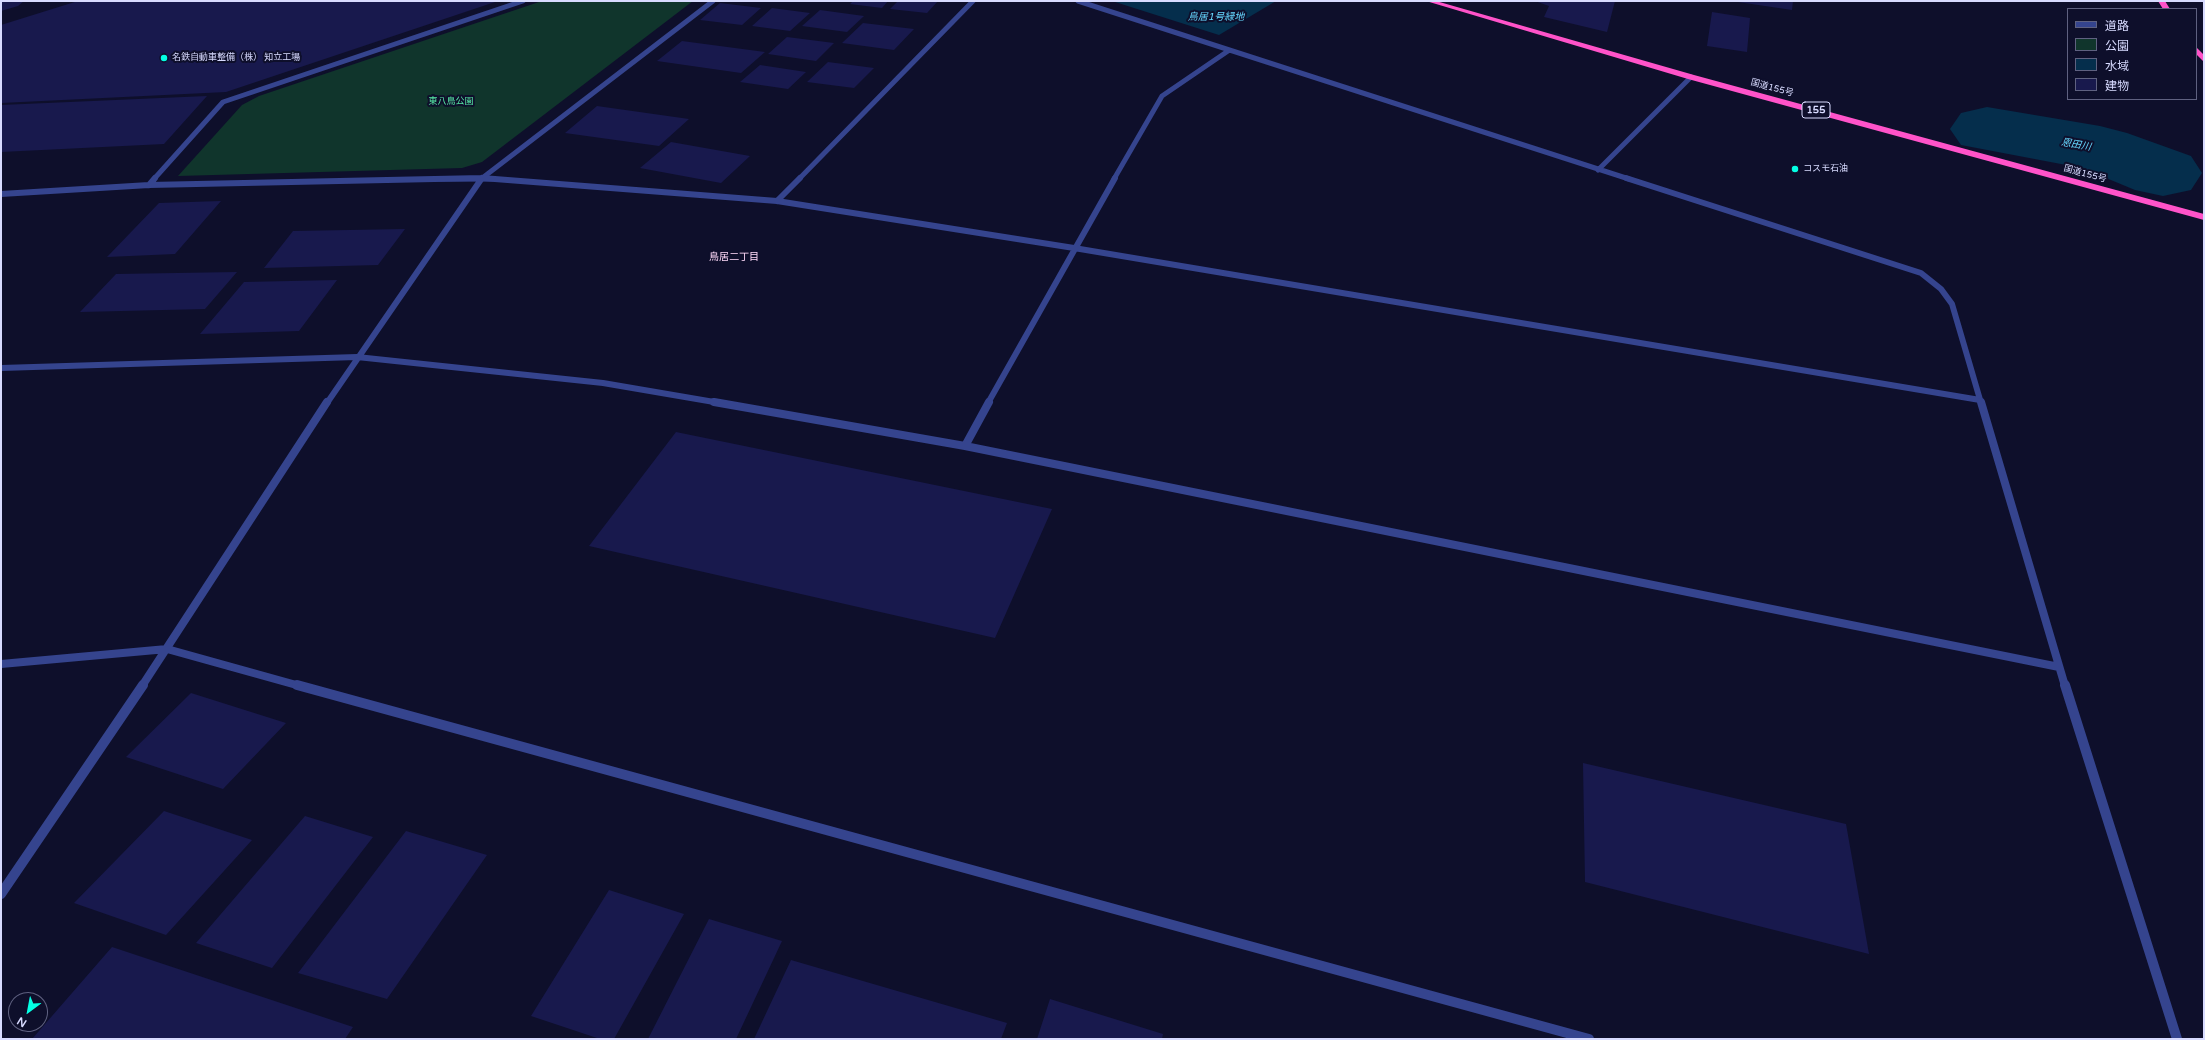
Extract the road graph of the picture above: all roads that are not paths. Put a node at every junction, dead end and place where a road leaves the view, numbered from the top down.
1 (523, 1) edge
2 (713, 1) edge
3 (973, 1) edge
4 (1078, 1) edge
5 (1429, 1) edge
6 (2197, 50) edge
7 (1228, 51) junction
8 (2204, 60) edge
9 (1691, 77) junction
10 (1598, 170) junction
11 (482, 178) junction
12 (149, 185) junction
13 (1, 194) edge
14 (776, 201) junction
15 (2204, 217) edge
16 (1074, 248) junction
17 (357, 357) junction
18 (1, 368) edge
19 (1980, 400) junction
20 (965, 446) junction
21 (168, 649) junction
22 (1, 664) edge
23 (2059, 667) junction
24 (1, 894) edge
25 (1589, 1039) edge
26 (2177, 1039) edge

1 - 12 street
2 - 11 street
3 - 14 street
4 - 7 street
5 - 9 highway, 国道155号 / 155
6 - 8 highway
7 - 10 street
7 - 16 street
9 - 10 street
9 - 15 highway, 国道155号 / 155
10 - 19 street
11 - 12 street
11 - 14 street
11 - 17 street
12 - 13 street
14 - 16 street
16 - 19 street
16 - 20 street
17 - 18 street
17 - 20 street
17 - 21 street
19 - 23 street
20 - 23 street
21 - 22 street
21 - 24 street
21 - 25 street
23 - 26 street

